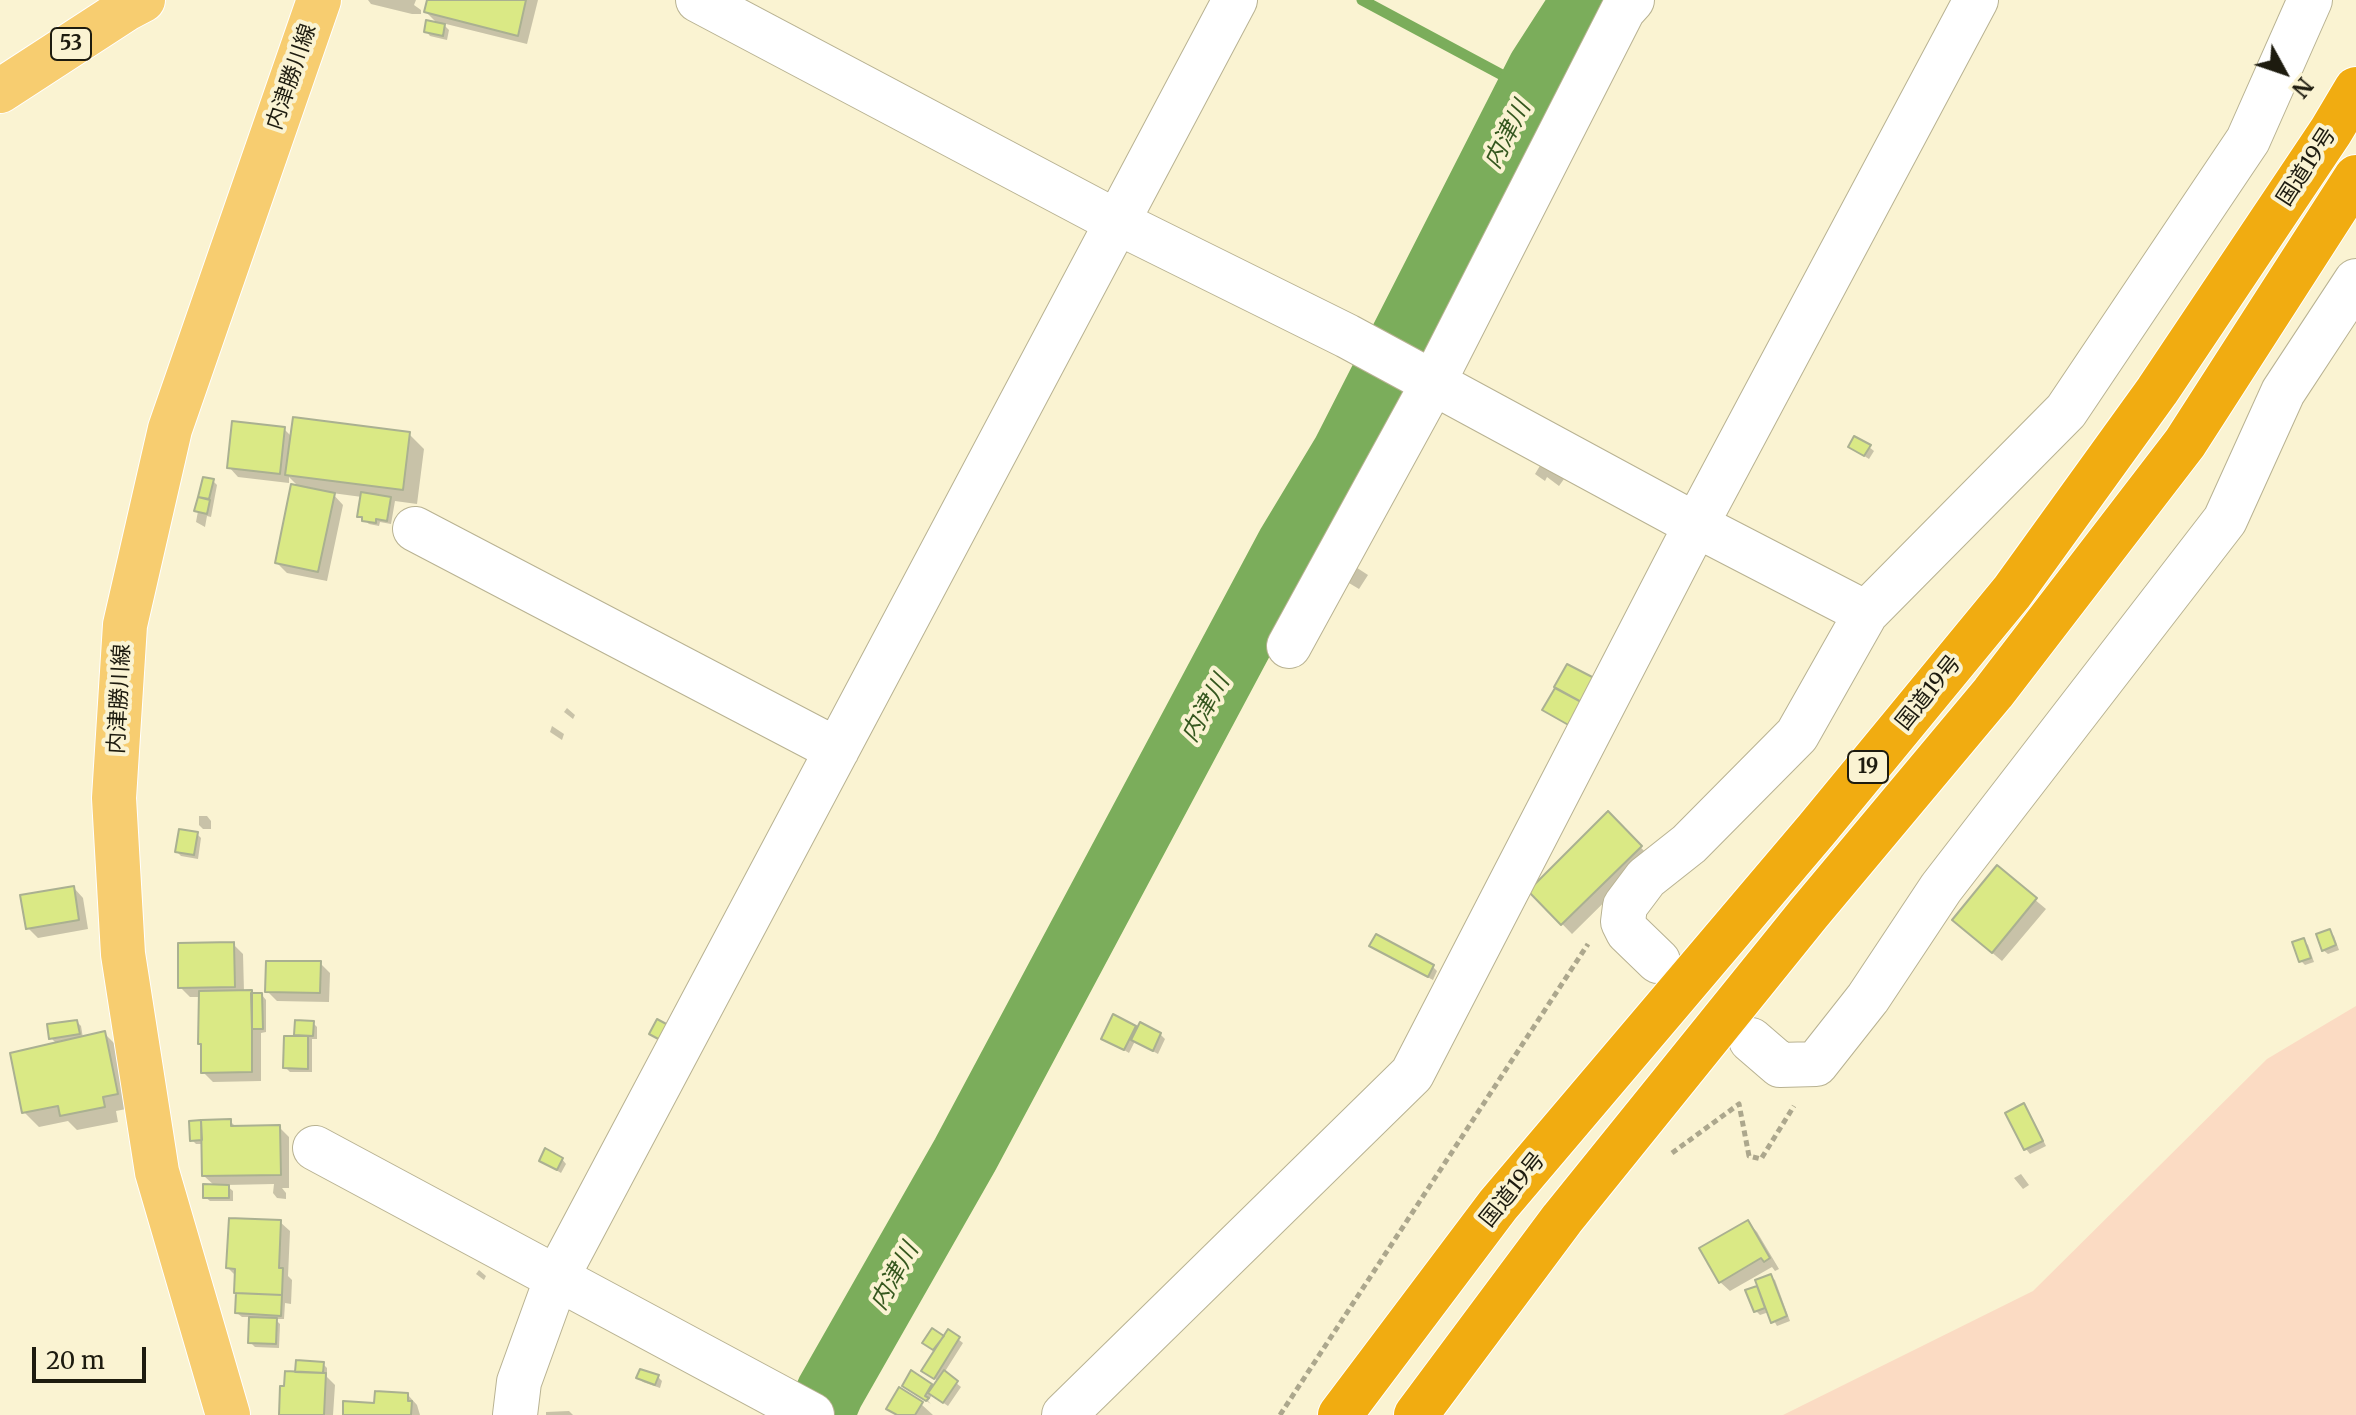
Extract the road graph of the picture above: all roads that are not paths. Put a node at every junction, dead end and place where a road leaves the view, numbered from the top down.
1 (143, 0) edge
2 (319, 0) edge
3 (698, 0) edge
4 (1235, 0) edge
5 (1632, 0) edge
6 (1976, 0) edge
7 (2310, 0) edge
8 (2356, 89) edge
9 (0, 91) edge
10 (2356, 177) edge
11 (1117, 222) junction
12 (2356, 281) edge
13 (1433, 383) junction
14 (1696, 525) junction
15 (415, 529) dead end
16 (1866, 613) junction
17 (1289, 646) dead end
18 (837, 750) junction
19 (1658, 961) dead end
20 (1751, 1040) dead end
21 (315, 1148) dead end
22 (557, 1277) junction
23 (228, 1415) edge
24 (515, 1415) edge
25 (812, 1415) edge
26 (1064, 1415) edge
27 (1340, 1415) edge
28 (1416, 1415) edge

1 - 9 main road, 53
2 - 23 main road, 内津勝川線
3 - 11 street
4 - 11 street
5 - 13 street
6 - 14 street
7 - 16 street
8 - 27 highway, 国道19号 / 19
10 - 28 highway, 19
11 - 13 street
11 - 18 street
12 - 20 street
13 - 14 street
13 - 17 street
14 - 16 street
14 - 26 street
15 - 18 street
16 - 19 street
18 - 22 street
21 - 22 street
22 - 24 street
22 - 25 street

